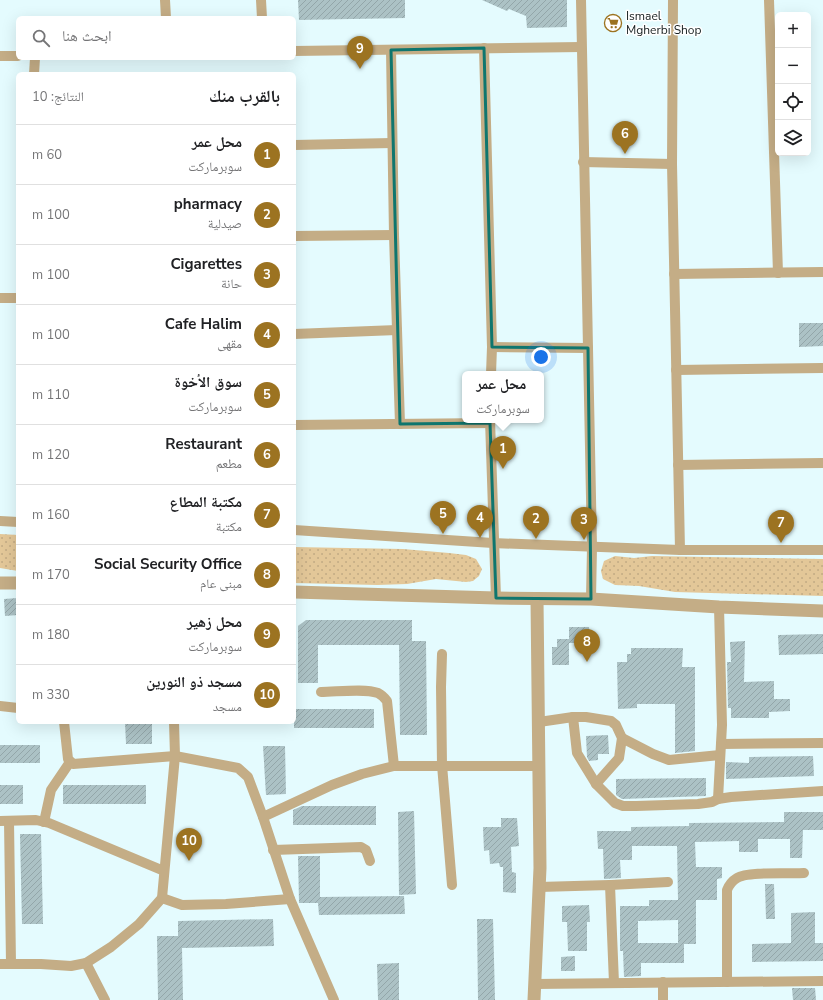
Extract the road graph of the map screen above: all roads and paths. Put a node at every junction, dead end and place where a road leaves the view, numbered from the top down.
1 (165, 0) edge
2 (261, 0) edge
3 (581, 0) edge
4 (673, 0) edge
5 (768, 0) edge
6 (166, 16) edge
7 (262, 16) edge
8 (581, 47) junction
9 (484, 48) junction
10 (391, 50) junction
11 (296, 52) edge
12 (0, 56) edge
13 (16, 56) edge
14 (34, 60) edge
15 (34, 72) edge
16 (392, 143) junction
17 (296, 144) edge
18 (583, 162) junction
19 (672, 164) junction
20 (394, 235) junction
21 (296, 236) edge
22 (823, 272) edge
23 (778, 273) junction
24 (674, 274) junction
25 (0, 298) edge
26 (16, 298) edge
27 (397, 330) junction
28 (296, 334) edge
29 (492, 347) junction
30 (588, 348) junction
31 (823, 368) edge
32 (676, 370) junction
33 (491, 371) edge
34 (462, 423) edge
35 (490, 423) edge
36 (400, 424) junction
37 (296, 425) edge
38 (823, 463) edge
39 (678, 465) junction
40 (0, 521) edge
41 (16, 522) edge
42 (296, 530) edge
43 (493, 544) junction
44 (592, 547) junction
45 (680, 550) junction
46 (823, 550) edge
47 (0, 583) edge
48 (16, 583) edge
49 (296, 592) edge
50 (496, 598) junction
51 (537, 599) junction
52 (591, 599) junction
53 (719, 607) junction
54 (823, 611) edge
55 (442, 654) dead end
56 (321, 692) dead end
57 (0, 706) edge
58 (16, 708) edge
59 (573, 717) junction
60 (538, 722) junction
61 (64, 724) edge
62 (174, 724) edge
63 (622, 738) junction
64 (823, 743) edge
65 (721, 744) junction
66 (720, 755) junction
67 (175, 756) junction
68 (70, 762) junction
69 (442, 765) junction
70 (394, 766) junction
71 (539, 766) junction
72 (596, 784) junction
73 (823, 791) edge
74 (718, 799) junction
75 (263, 817) junction
76 (4, 821) edge
77 (44, 822) junction
78 (273, 850) junction
79 (370, 861) dead end
80 (164, 871) junction
81 (804, 873) dead end
82 (668, 882) dead end
83 (452, 885) dead end
84 (610, 885) junction
85 (539, 887) junction
86 (162, 898) junction
87 (290, 899) junction
88 (86, 963) junction
89 (0, 964) edge
90 (11, 964) junction
91 (823, 981) edge
92 (663, 982) junction
93 (727, 982) junction
94 (614, 983) junction
95 (534, 984) junction
96 (105, 1000) edge
97 (334, 1000) edge
98 (534, 1000) edge
99 (663, 1000) edge

1 - 6 street
2 - 7 street
3 - 8 street
4 - 19 street
5 - 23 street
8 - 9 street
8 - 18 street
9 - 10 street
9 - 29 street
10 - 11 street
10 - 16 street
12 - 13 street
14 - 15 street
16 - 17 street
16 - 20 street
18 - 19 street
18 - 30 street
19 - 24 street
20 - 21 street
20 - 27 street
22 - 23 street
23 - 24 street
24 - 32 street
25 - 26 street
27 - 28 street
27 - 36 street
29 - 30 street
29 - 33 street
30 - 44 street
31 - 32 street
32 - 39 street
34 - 36 street
35 - 43 street
36 - 37 street
38 - 39 street
39 - 45 street
40 - 41 street
42 - 43 street
43 - 44 street
43 - 50 street
44 - 45 street
44 - 52 street
45 - 46 street
47 - 48 street
49 - 50 street
50 - 51 street
51 - 52 street
51 - 60 street
52 - 53 street
53 - 54 street
53 - 65 street
55 - 69 street
56 - 70 street
57 - 58 street
59 - 60 street
59 - 63 street
59 - 72 street
60 - 71 street
61 - 68 street
62 - 67 street
63 - 66 street
63 - 72 street
64 - 65 street
65 - 66 street
66 - 74 street
67 - 68 street
67 - 75 street
67 - 80 street
68 - 77 street
69 - 70 street
69 - 71 street
69 - 83 street
70 - 75 street
71 - 85 street
72 - 74 street
73 - 74 street
75 - 78 street
76 - 77 street
76 - 90 street
77 - 80 street
78 - 79 street
78 - 87 street
80 - 86 street
81 - 93 street
82 - 84 street
84 - 85 street
84 - 94 street
85 - 95 street
86 - 87 street
86 - 88 street
87 - 97 street
88 - 90 street
88 - 96 street
89 - 90 street
91 - 93 street
92 - 93 street
92 - 94 street
92 - 99 street
94 - 95 street
95 - 98 street

